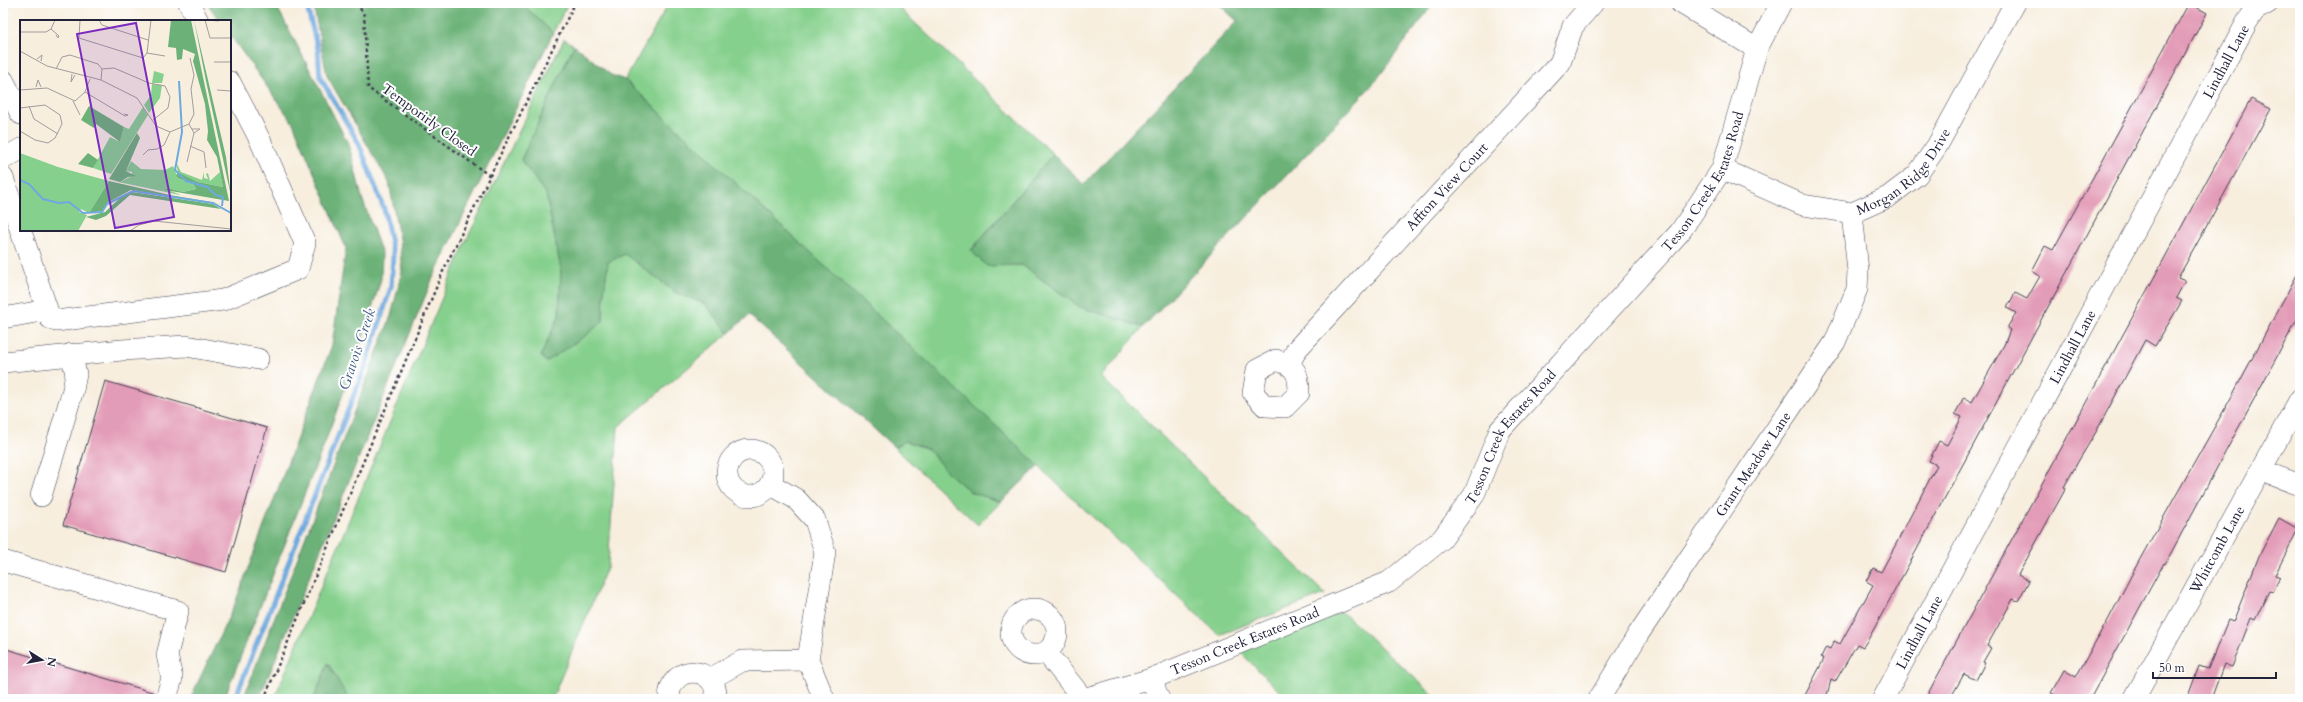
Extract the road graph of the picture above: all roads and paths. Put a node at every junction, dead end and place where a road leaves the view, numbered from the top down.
1 (189, 3) edge
2 (357, 3) edge
3 (575, 3) edge
4 (1593, 3) edge
5 (1681, 3) edge
6 (1781, 3) edge
7 (2015, 3) edge
8 (2268, 3) edge
9 (198, 20) edge
10 (1757, 49) junction
11 (3, 80) edge
12 (231, 84) edge
13 (20, 112) edge
14 (20, 150) edge
15 (3, 159) edge
16 (1722, 169) junction
17 (490, 176) junction
18 (3, 178) edge
19 (1852, 213) junction
20 (20, 229) edge
21 (21, 231) edge
22 (47, 310) junction
23 (3, 318) edge
24 (71, 354) junction
25 (258, 359) dead end
26 (3, 362) edge
27 (1289, 364) dead end
28 (2300, 400) edge
29 (2262, 471) junction
30 (770, 484) dead end
31 (2300, 485) edge
32 (41, 496) dead end
33 (3, 562) edge
34 (1046, 652) dead end
35 (808, 660) junction
36 (710, 679) junction
37 (1151, 679) junction
38 (1883, 698) edge
39 (166, 699) edge
40 (264, 699) edge
41 (669, 699) edge
42 (716, 699) edge
43 (824, 699) edge
44 (1083, 699) edge
45 (1159, 699) edge
46 (1599, 699) edge
47 (2134, 699) edge

1 - 9 street
2 - 17 path, Temporirly Closed
3 - 17 path
4 - 27 street, Affton View Court
5 - 10 street
6 - 10 street, Tesson Creek Estates Road
7 - 19 street, Morgan Ridge Drive
8 - 38 street, Lindhall Lane
10 - 16 street, Tesson Creek Estates Road
11 - 13 street
12 - 22 street
14 - 15 street
16 - 19 street, Morgan Ridge Drive
16 - 37 street, Tesson Creek Estates Road
17 - 40 path
18 - 20 street
19 - 46 street, Grant Meadow Lane
21 - 22 street
22 - 23 street
24 - 25 street
24 - 26 street
24 - 32 street
28 - 29 street, Whitcomb Lane
29 - 31 street
29 - 47 street, Whitcomb Lane
30 - 35 street
33 - 39 street
34 - 44 street
35 - 36 street
35 - 43 street
36 - 41 street
36 - 42 street
37 - 44 street, Tesson Creek Estates Road
37 - 45 street

